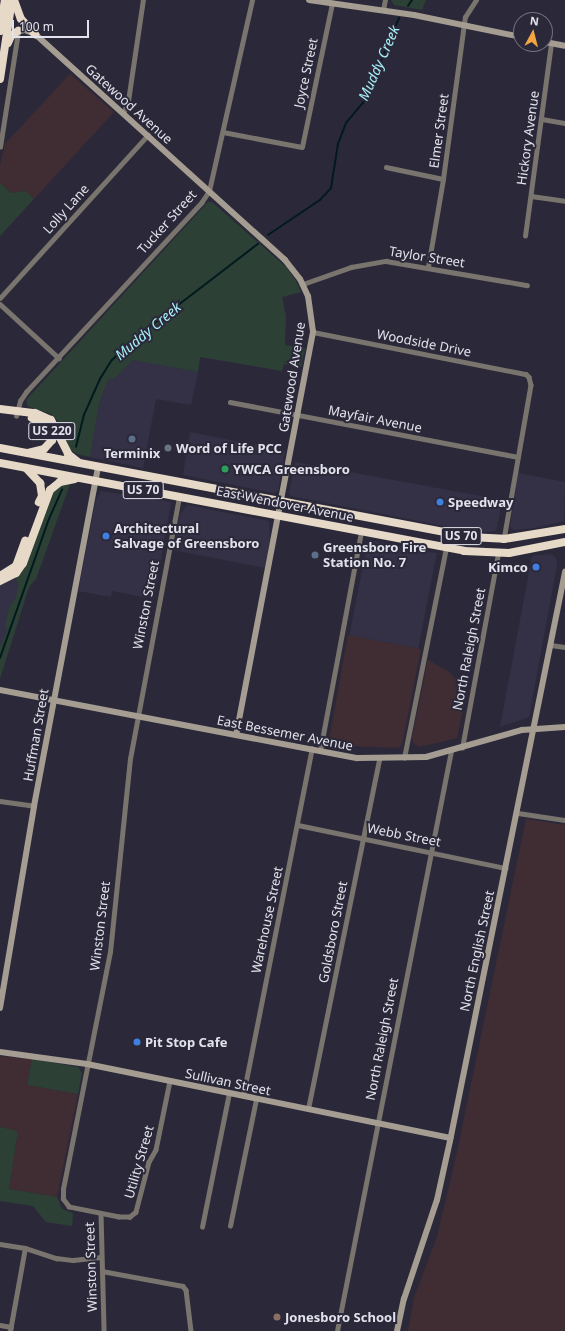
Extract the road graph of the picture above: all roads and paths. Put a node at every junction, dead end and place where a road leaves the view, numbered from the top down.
1 (5, 0) edge
2 (13, 0) edge
3 (143, 0) edge
4 (252, 0) edge
5 (309, 0) edge
6 (385, 0) edge
7 (476, 0) edge
8 (332, 3) junction
9 (383, 10) junction
10 (464, 26) junction
11 (0, 31) edge
12 (18, 31) junction
13 (35, 34) junction
14 (513, 36) edge
15 (553, 44) edge
16 (565, 46) edge
17 (5, 50) junction
18 (547, 52) edge
19 (0, 80) edge
20 (123, 114) junction
21 (542, 119) junction
22 (565, 123) edge
23 (223, 132) junction
24 (148, 135) junction
25 (0, 147) edge
26 (386, 167) dead end
27 (443, 178) junction
28 (209, 191) junction
29 (531, 196) junction
30 (565, 201) edge
31 (525, 236) dead end
32 (428, 267) junction
33 (303, 284) junction
34 (526, 285) dead end
35 (0, 298) edge
36 (0, 304) edge
37 (313, 332) junction
38 (59, 358) junction
39 (230, 402) dead end
40 (0, 408) edge
41 (17, 413) junction
42 (0, 414) edge
43 (298, 415) junction
44 (0, 448) edge
45 (25, 453) junction
46 (517, 457) junction
47 (0, 463) edge
48 (82, 464) junction
49 (26, 467) junction
50 (98, 468) junction
51 (83, 478) junction
52 (96, 480) junction
53 (179, 496) junction
54 (282, 502) junction
55 (279, 515) junction
56 (565, 529) edge
57 (361, 531) junction
58 (504, 539) junction
59 (565, 542) edge
60 (446, 547) junction
61 (498, 553) junction
62 (565, 572) edge
63 (0, 576) edge
64 (0, 581) edge
65 (552, 645) junction
66 (565, 647) edge
67 (0, 690) edge
68 (54, 700) junction
69 (137, 715) junction
70 (565, 727) edge
71 (534, 728) junction
72 (236, 735) junction
73 (462, 748) junction
74 (312, 749) junction
75 (320, 751) junction
76 (451, 751) junction
77 (404, 758) junction
78 (379, 759) junction
79 (0, 801) edge
80 (34, 806) junction
81 (518, 813) junction
82 (565, 820) edge
83 (298, 825) junction
84 (362, 838) junction
85 (431, 852) junction
86 (506, 868) junction
87 (0, 1008) edge
88 (0, 1052) edge
89 (88, 1064) junction
90 (170, 1082) junction
91 (228, 1093) junction
92 (243, 1096) junction
93 (256, 1098) junction
94 (308, 1109) junction
95 (376, 1124) junction
96 (451, 1138) junction
97 (100, 1213) junction
98 (230, 1226) dead end
99 (202, 1227) dead end
100 (0, 1244) edge
101 (25, 1248) junction
102 (101, 1257) junction
103 (102, 1271) junction
104 (0, 1325) edge
105 (11, 1329) edge
106 (104, 1331) edge
107 (191, 1331) edge
108 (337, 1331) edge
109 (397, 1331) edge

1 - 11 highway
2 - 13 highway
2 - 17 highway
3 - 20 street
4 - 23 street, Tucker Street
5 - 8 street
6 - 9 street
7 - 10 street, Elmer Street
8 - 9 street
8 - 23 street, Joyce Street
9 - 10 street
10 - 14 street
10 - 27 street, Elmer Street
12 - 13 street
12 - 17 highway
12 - 25 street
13 - 20 street, Gatewood Avenue
15 - 16 street
17 - 19 highway
18 - 21 street, Hickory Avenue
20 - 24 street, Gatewood Avenue
21 - 22 street
21 - 29 street, Hickory Avenue
23 - 28 street, Tucker Street
24 - 28 street, Gatewood Avenue
24 - 35 street, Lolly Lane
26 - 27 street
27 - 32 street, Elmer Street
28 - 33 street, Gatewood Avenue
28 - 38 street, Tucker Street
29 - 30 street
29 - 31 street, Hickory Avenue
32 - 33 street, Taylor Street
32 - 34 street, Taylor Street
33 - 37 street, Gatewood Avenue
36 - 38 street
37 - 43 street, Gatewood Avenue
37 - 46 street, Woodside Drive
38 - 41 street, Tucker Street
39 - 43 street, Mayfair Avenue
40 - 41 highway
41 - 42 highway, US 220
41 - 45 highway, US 220
41 - 48 highway
43 - 46 street, Mayfair Avenue
43 - 54 street, Gatewood Avenue
44 - 45 highway, East Wendover Avenue / US 70
45 - 48 highway, East Wendover Avenue / US 70
46 - 58 street
47 - 49 highway, East Wendover Avenue / US 70
48 - 50 highway, East Wendover Avenue / US 70
49 - 51 highway, East Wendover Avenue / US 70
49 - 63 highway
50 - 52 street, Huffman Street
50 - 54 highway, East Wendover Avenue / US 70
51 - 52 highway, East Wendover Avenue / US 70
51 - 64 highway
52 - 53 highway, East Wendover Avenue / US 70
52 - 68 street, Huffman Street
53 - 55 highway, East Wendover Avenue / US 70
53 - 69 street, Winston Street
54 - 55 street, Gatewood Avenue
54 - 58 highway, East Wendover Avenue / US 70
55 - 57 highway, East Wendover Avenue / US 70
55 - 72 street, Gatewood Avenue
56 - 58 highway, East Wendover Avenue / US 70
57 - 60 highway, East Wendover Avenue / US 70
57 - 75 street
59 - 61 highway, East Wendover Avenue / US 70
60 - 61 highway, East Wendover Avenue / US 70
60 - 77 street
61 - 73 street, North Raleigh Street
62 - 65 street, North English Street
65 - 66 street
65 - 71 street, North English Street
67 - 68 street, East Bessemer Avenue
68 - 69 street, East Bessemer Avenue
68 - 80 street, Huffman Street
69 - 72 street, East Bessemer Avenue
69 - 89 street, Winston Street
70 - 71 street, East Bessemer Avenue
71 - 73 street, East Bessemer Avenue
71 - 81 street, North English Street
72 - 74 street, East Bessemer Avenue
73 - 76 street, East Bessemer Avenue
74 - 75 street, East Bessemer Avenue
74 - 83 street, Warehouse Street
75 - 78 street, East Bessemer Avenue
76 - 77 street, East Bessemer Avenue
76 - 85 street, North Raleigh Street
77 - 78 street, East Bessemer Avenue
78 - 84 street, Goldsboro Street
79 - 80 street
80 - 87 street, Huffman Street
81 - 82 street
81 - 86 street, North English Street
83 - 84 street, Webb Street
83 - 92 street, Warehouse Street
84 - 85 street, Webb Street
84 - 94 street, Goldsboro Street
85 - 86 street, Webb Street
85 - 95 street, North Raleigh Street
86 - 96 street, North English Street
88 - 89 street, Sullivan Street
89 - 90 street, Sullivan Street
89 - 97 street, Winston Street
90 - 91 street, Sullivan Street
90 - 97 street, Utility Street
91 - 92 street, Sullivan Street
91 - 99 street
92 - 93 street, Sullivan Street
93 - 94 street, Sullivan Street
93 - 98 street
94 - 95 street, Sullivan Street
95 - 96 street, Sullivan Street
95 - 108 street, North Raleigh Street
96 - 109 street, North English Street
97 - 102 street, Winston Street
100 - 101 street
101 - 102 street
101 - 105 street
102 - 103 street, Winston Street
103 - 106 street, Winston Street
103 - 107 street
104 - 105 street

